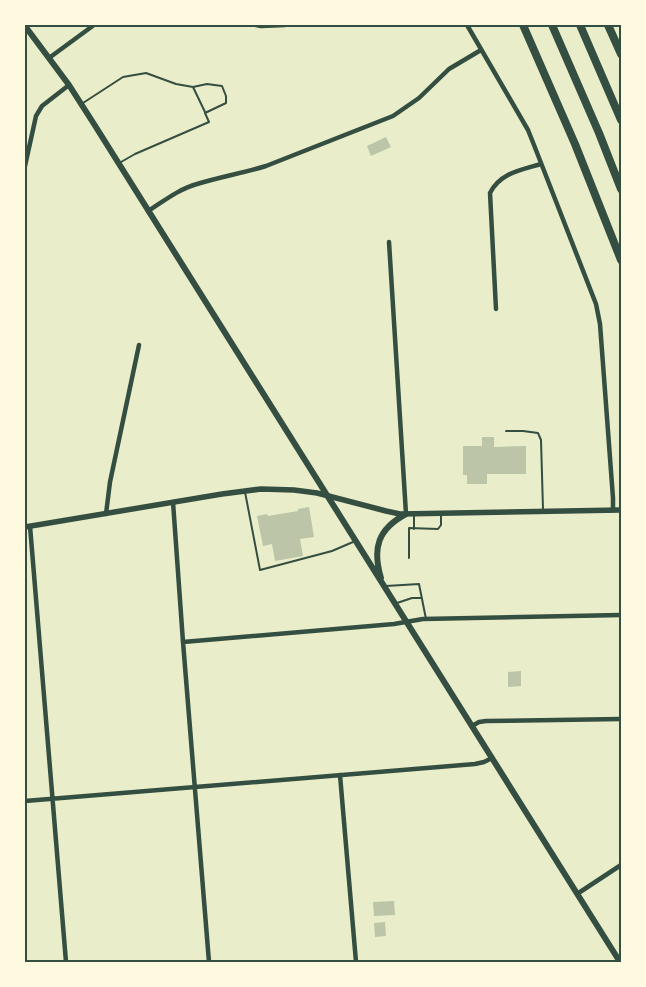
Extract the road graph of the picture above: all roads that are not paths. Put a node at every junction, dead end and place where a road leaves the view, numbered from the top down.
1 (94, 25) edge
2 (256, 25) edge
3 (285, 25) edge
4 (467, 25) edge
5 (523, 25) edge
6 (552, 25) edge
7 (580, 25) edge
8 (608, 25) edge
9 (25, 26) edge
10 (481, 50) junction
11 (621, 54) edge
12 (49, 58) junction
13 (69, 85) junction
14 (193, 87) junction
15 (81, 104) junction
16 (205, 113) junction
17 (621, 120) edge
18 (119, 163) junction
19 (541, 164) junction
20 (25, 166) edge
21 (621, 189) edge
22 (148, 211) junction
23 (389, 242) dead end
24 (621, 260) edge
25 (496, 309) dead end
26 (139, 345) dead end
27 (506, 431) dead end
28 (244, 491) junction
29 (328, 495) junction
30 (173, 502) junction
31 (613, 510) junction
32 (621, 510) edge
33 (543, 512) junction
34 (106, 514) junction
35 (406, 514) junction
36 (414, 514) junction
37 (441, 514) junction
38 (27, 526) edge
39 (414, 528) junction
40 (356, 541) junction
41 (409, 558) dead end
42 (384, 586) junction
43 (422, 598) junction
44 (395, 604) junction
45 (621, 615) edge
46 (426, 619) junction
47 (407, 622) junction
48 (183, 642) junction
49 (621, 719) edge
50 (472, 726) junction
51 (492, 758) junction
52 (340, 775) junction
53 (195, 787) junction
54 (52, 799) junction
55 (25, 801) edge
56 (621, 865) edge
57 (577, 894) junction
58 (66, 962) edge
59 (209, 962) edge
60 (356, 962) edge
61 (620, 962) edge

1 - 12 street
2 - 3 street
4 - 10 street
5 - 24 highway
6 - 21 highway
7 - 17 highway
8 - 11 highway
9 - 12 main road
10 - 19 street
10 - 22 street
12 - 13 main road
13 - 15 main road
13 - 20 street
14 - 15 lane
14 - 16 lane
14 - 16 lane
15 - 18 main road
16 - 18 lane
18 - 22 main road
19 - 25 street
19 - 31 street
22 - 29 main road
23 - 35 street
26 - 34 street
27 - 33 lane
28 - 29 street
28 - 30 street
28 - 40 lane
29 - 35 street
29 - 40 main road
30 - 34 street
30 - 48 street
31 - 32 street
31 - 33 street
33 - 37 street
34 - 38 street
35 - 36 street
35 - 42 main road
36 - 37 street
36 - 39 lane
37 - 39 lane
38 - 54 street
39 - 41 lane
40 - 42 main road
42 - 43 lane
42 - 44 main road
43 - 44 lane
43 - 46 lane
44 - 47 main road
45 - 46 street
46 - 47 street
47 - 48 street
47 - 50 main road
48 - 53 street
49 - 50 street
50 - 51 main road
51 - 52 street
51 - 57 main road
52 - 53 street
52 - 60 street
53 - 54 street
53 - 59 street
54 - 55 street
54 - 58 street
56 - 57 street
57 - 61 main road

